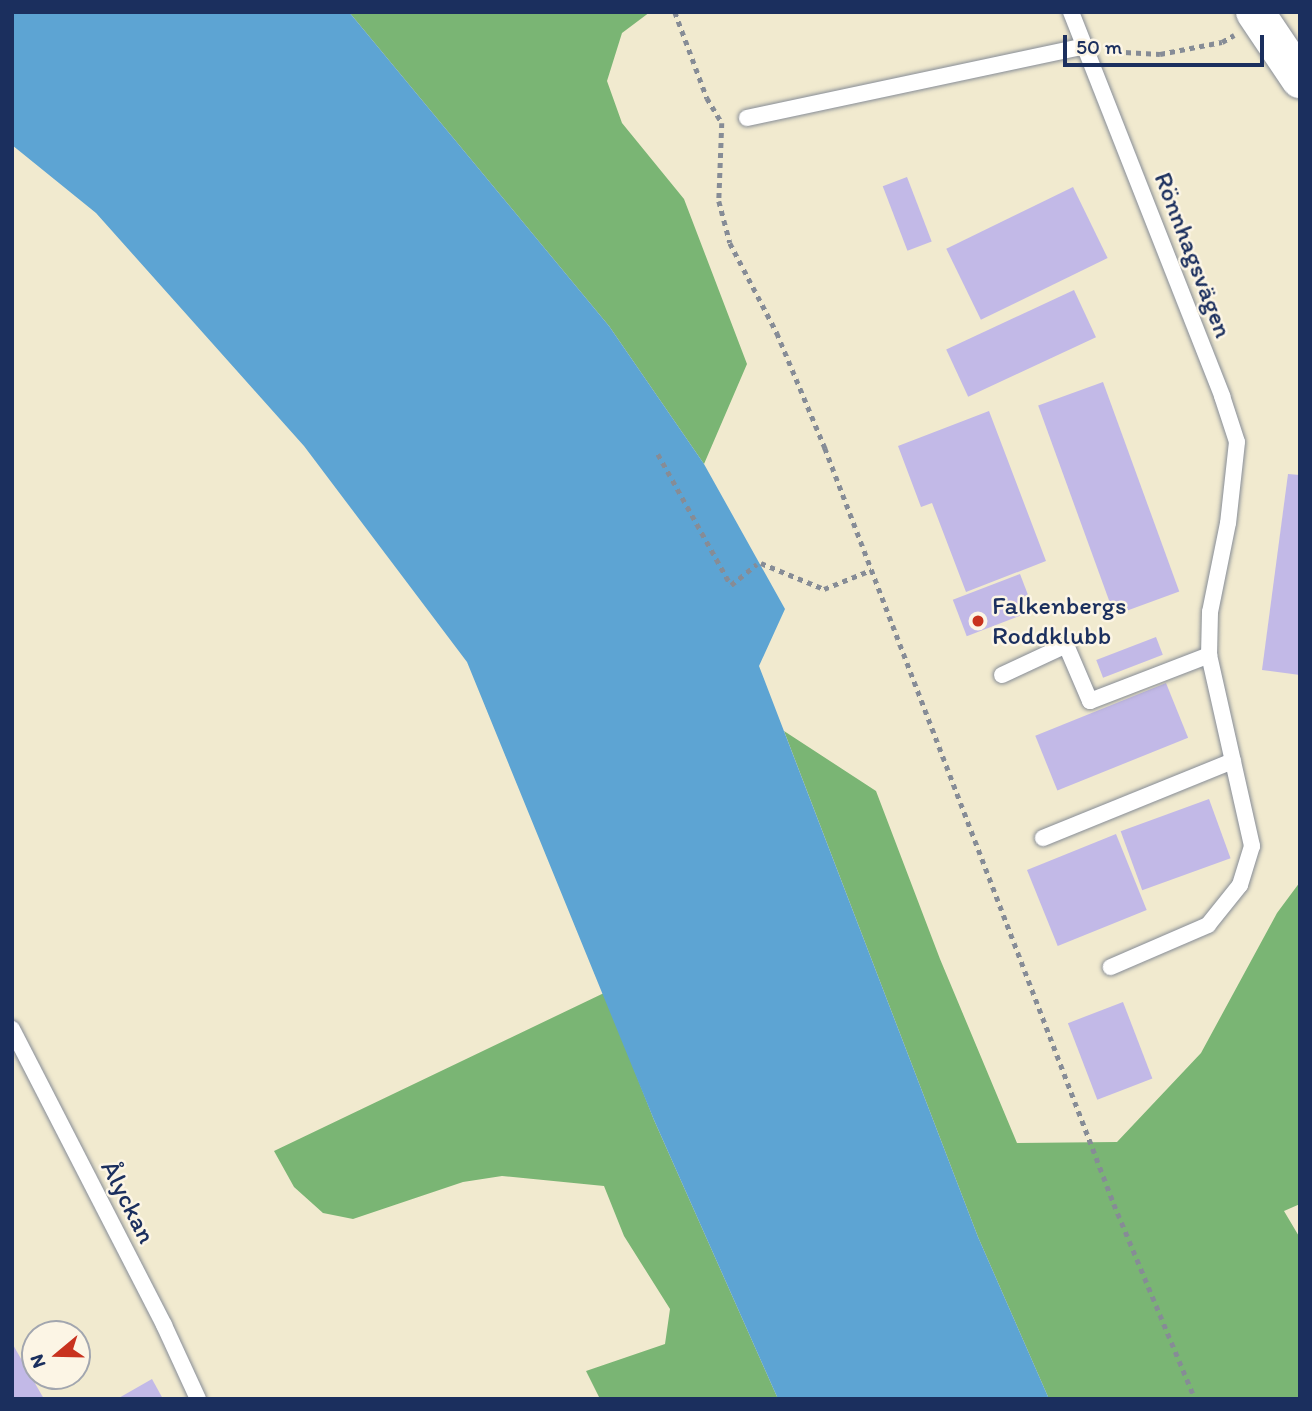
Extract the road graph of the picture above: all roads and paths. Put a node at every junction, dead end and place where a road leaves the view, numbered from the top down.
1 (674, 12) edge
2 (1071, 12) edge
3 (1257, 16) edge
4 (1085, 46) junction
5 (1300, 79) edge
6 (747, 118) dead end
7 (658, 454) dead end
8 (871, 570) junction
9 (1209, 655) junction
10 (1002, 675) dead end
11 (1233, 761) junction
12 (1043, 838) dead end
13 (1111, 967) dead end
14 (12, 1030) edge
15 (198, 1399) edge
16 (1195, 1399) edge

1 - 8 path
2 - 4 lane, Rönnhagsvägen
3 - 4 path
3 - 5 main road
4 - 6 lane
4 - 9 lane, Rönnhagsvägen
7 - 8 path
8 - 16 path
9 - 10 lane
9 - 11 lane, Rönnhagsvägen
11 - 12 lane
11 - 13 lane, Rönnhagsvägen
14 - 15 lane, Ålyckan

